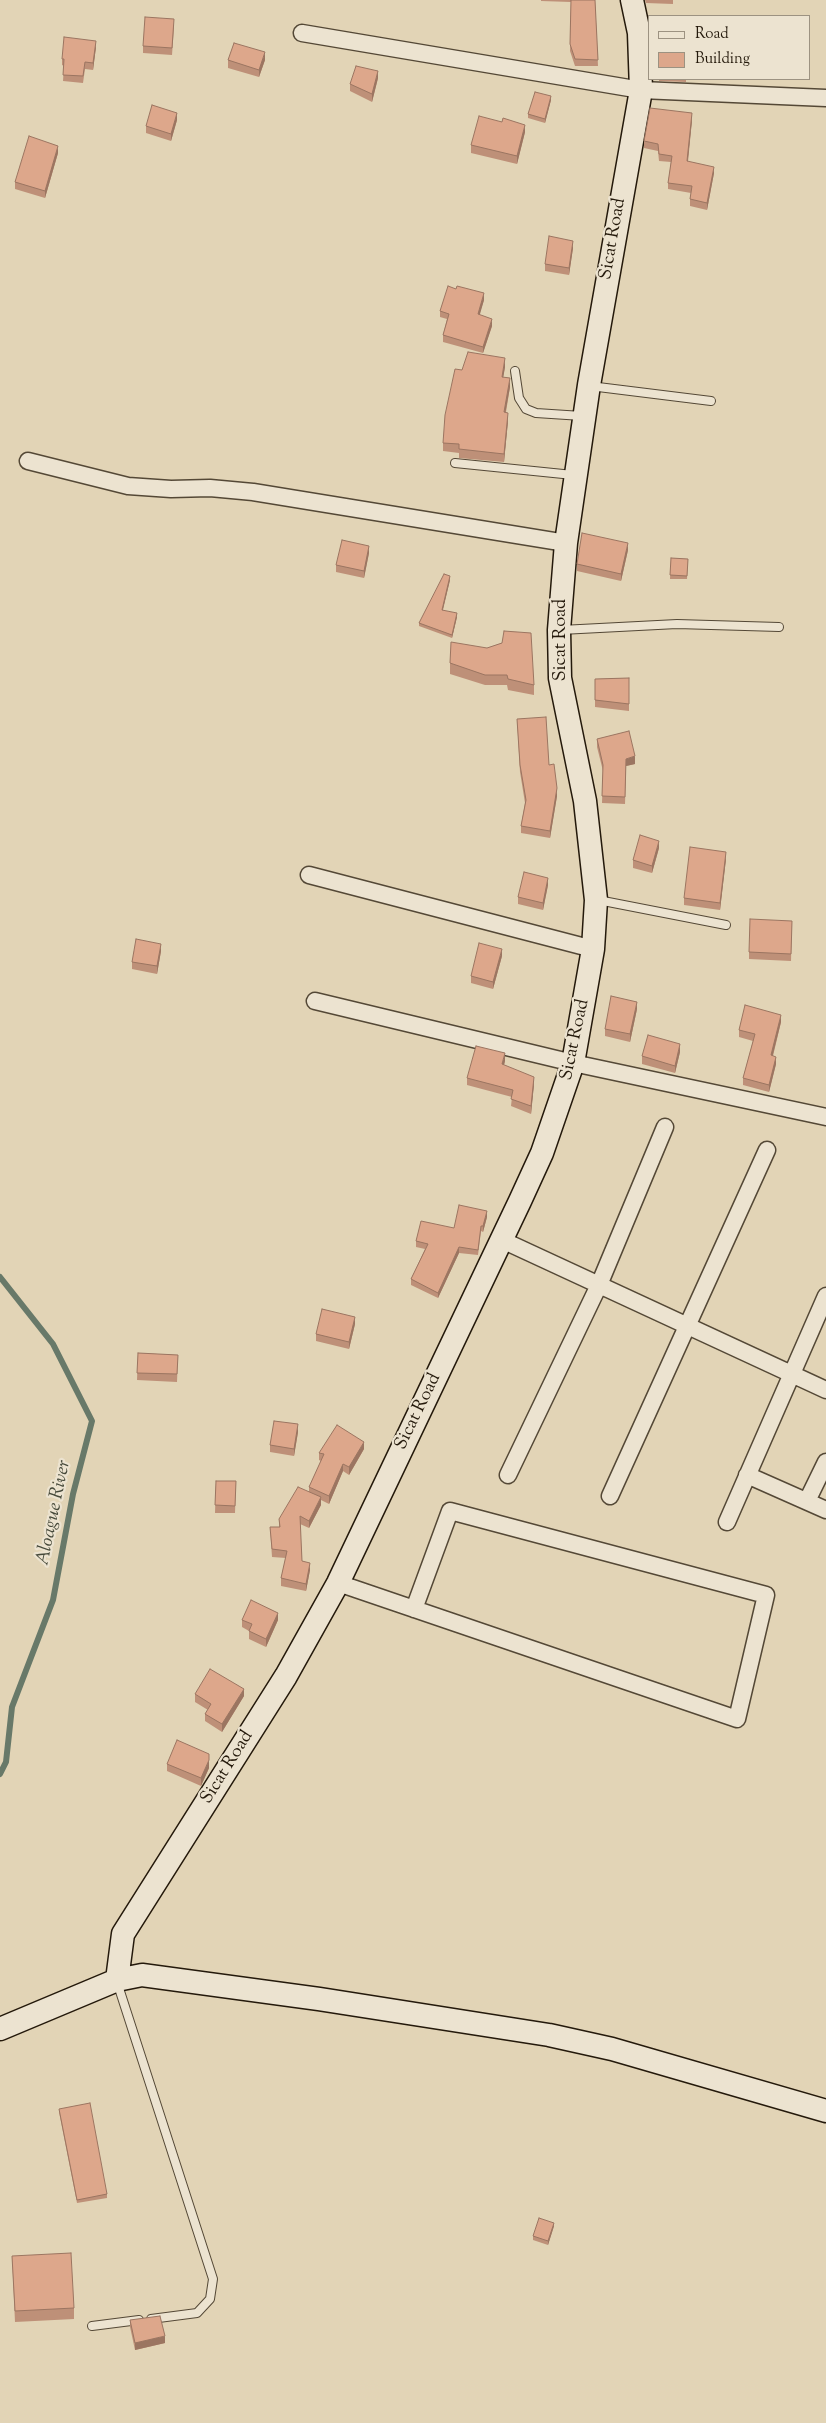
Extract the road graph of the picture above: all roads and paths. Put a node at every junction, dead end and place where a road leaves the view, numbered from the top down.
1 (632, 0) edge
2 (302, 33) dead end
3 (641, 90) junction
4 (826, 98) edge
5 (515, 371) dead end
6 (588, 386) junction
7 (711, 401) dead end
8 (584, 416) junction
9 (28, 461) dead end
10 (455, 463) dead end
11 (575, 475) junction
12 (566, 544) junction
13 (779, 626) dead end
14 (559, 630) junction
15 (310, 875) dead end
16 (596, 900) junction
17 (726, 925) dead end
18 (593, 949) junction
19 (315, 1001) dead end
20 (573, 1063) junction
21 (826, 1116) edge
22 (666, 1127) dead end
23 (767, 1150) dead end
24 (502, 1240) junction
25 (599, 1285) junction
26 (826, 1296) edge
27 (687, 1326) junction
28 (791, 1374) junction
29 (826, 1390) edge
30 (826, 1462) edge
31 (508, 1475) dead end
32 (747, 1475) junction
33 (610, 1496) dead end
34 (807, 1501) junction
35 (826, 1510) edge
36 (727, 1522) dead end
37 (338, 1583) junction
38 (414, 1609) junction
39 (116, 1980) junction
40 (0, 2029) edge
41 (826, 2111) edge
42 (92, 2326) dead end

1 - 3 street, Sicat Road
2 - 3 street
3 - 4 street
3 - 6 street, Sicat Road
5 - 8 lane
6 - 7 lane
6 - 8 street, Sicat Road
8 - 11 street, Sicat Road
9 - 12 street
10 - 11 lane
11 - 12 street, Sicat Road
12 - 14 street, Sicat Road
13 - 14 lane
14 - 16 street, Sicat Road
15 - 18 street
16 - 17 lane
16 - 18 street, Sicat Road
18 - 20 street, Sicat Road
19 - 20 street
20 - 21 street
20 - 24 street, Sicat Road
22 - 25 street
23 - 27 street
24 - 25 street
24 - 37 street, Sicat Road
25 - 27 street
25 - 31 street
26 - 28 street
27 - 28 street
27 - 33 street
28 - 29 street
28 - 32 street
30 - 34 street
32 - 34 street
32 - 36 street
34 - 35 street
37 - 38 street
37 - 39 street, Sicat Road
38 - 38 street
39 - 40 street
39 - 41 street
39 - 42 lane

